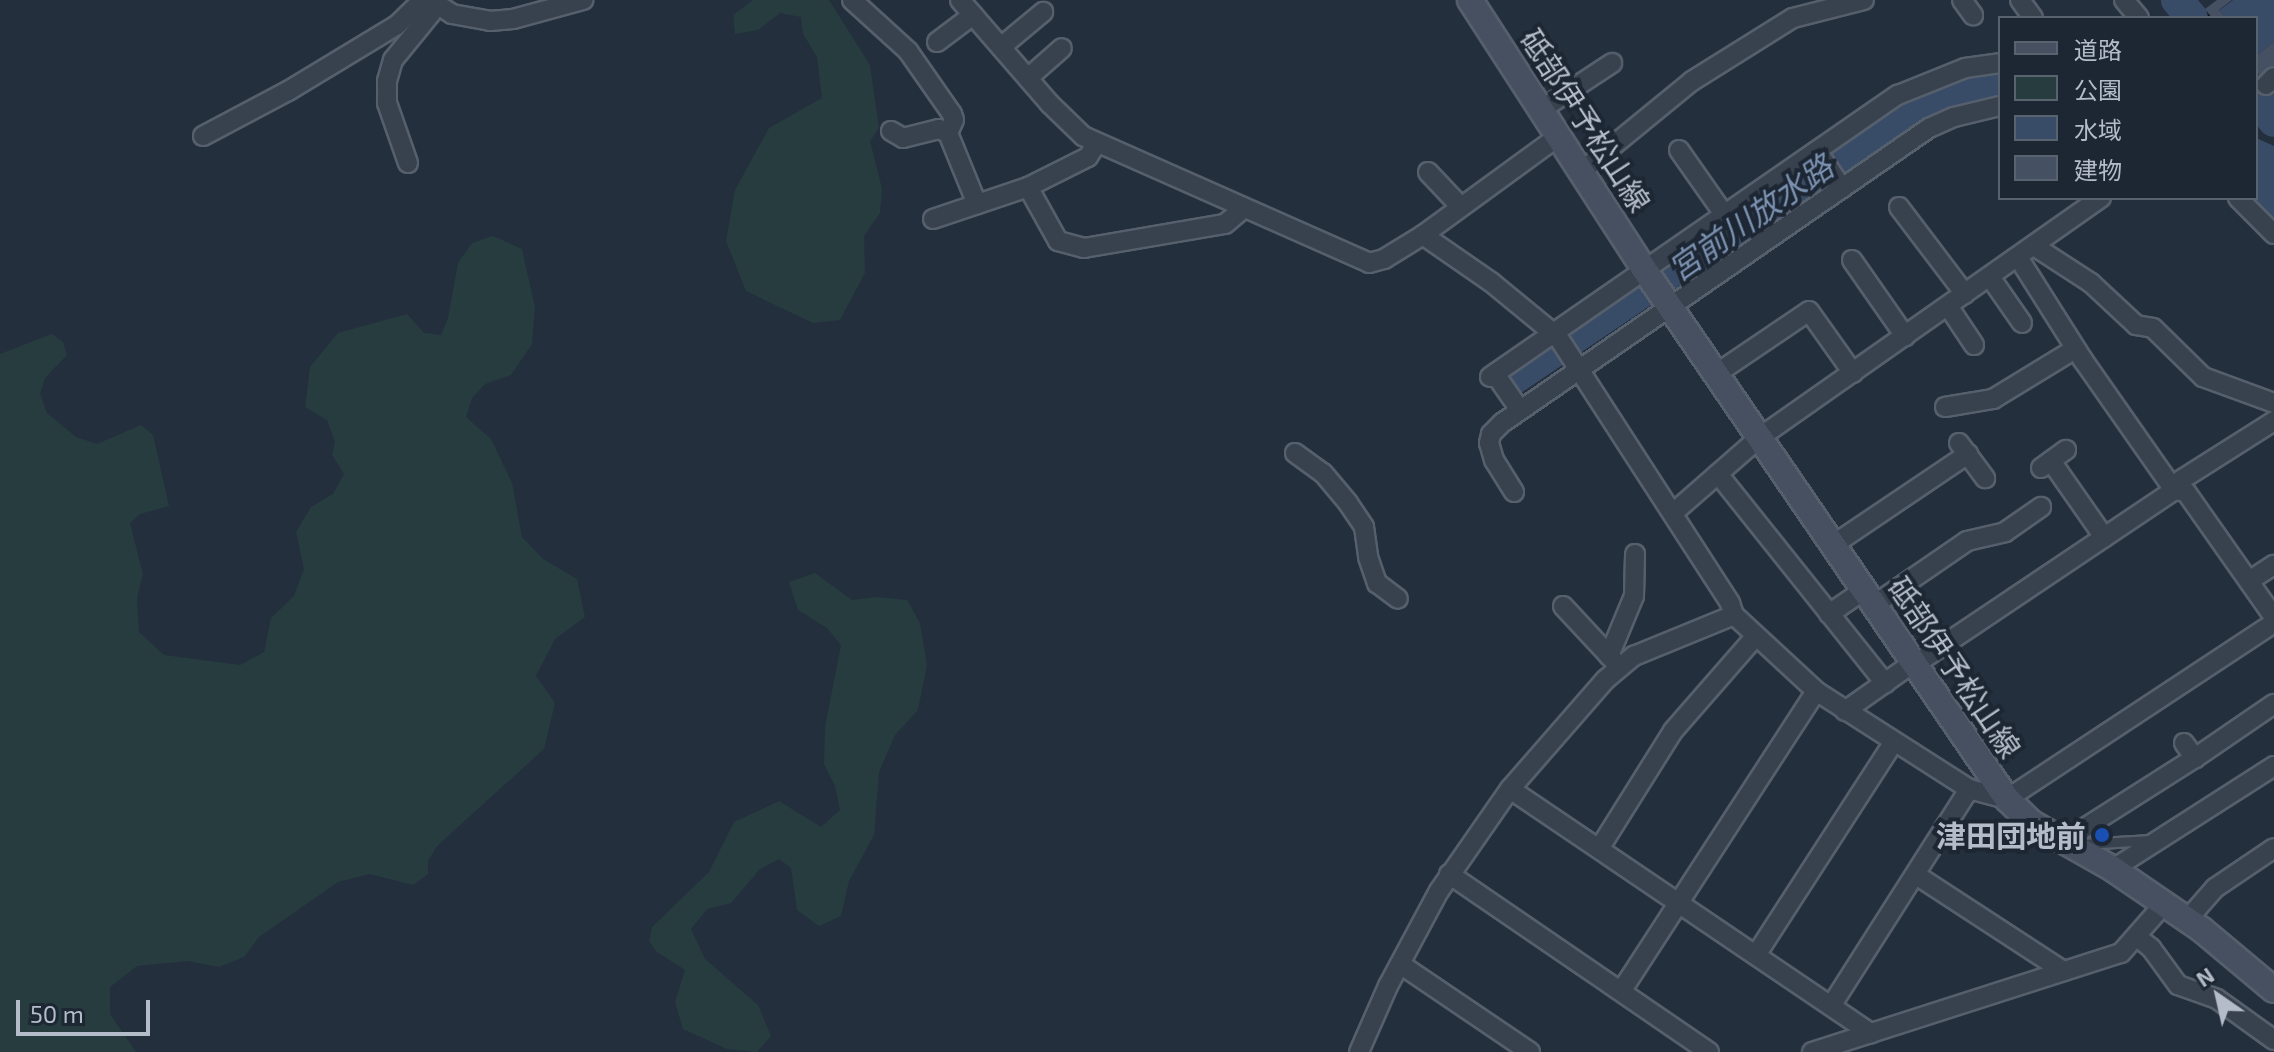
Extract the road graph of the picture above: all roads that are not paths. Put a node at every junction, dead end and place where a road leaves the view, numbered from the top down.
1 (582, 0) edge
2 (852, 0) edge
3 (960, 0) edge
4 (1470, 0) edge
5 (2124, 0) edge
6 (430, 2) edge
7 (1854, 2) edge
8 (538, 6) edge
9 (1043, 12) dead end
10 (973, 15) junction
11 (2137, 16) edge
12 (937, 42) dead end
13 (1001, 47) junction
14 (1062, 48) dead end
15 (1612, 63) dead end
16 (1998, 63) edge
17 (1028, 78) junction
18 (1998, 106) edge
19 (1542, 109) junction
20 (891, 131) dead end
21 (948, 133) junction
22 (203, 136) dead end
23 (1559, 136) junction
24 (1096, 144) junction
25 (1679, 150) dead end
26 (1819, 153) junction
27 (408, 163) dead end
28 (1582, 171) junction
29 (1428, 172) dead end
30 (1840, 184) junction
31 (1028, 187) junction
32 (2098, 200) edge
33 (2240, 200) edge
34 (977, 204) junction
35 (1460, 206) junction
36 (1899, 207) dead end
37 (1244, 208) junction
38 (1724, 214) junction
39 (933, 219) dead end
40 (2274, 234) edge
41 (1423, 235) junction
42 (2034, 246) junction
43 (2018, 257) junction
44 (1852, 260) dead end
45 (1646, 271) junction
46 (1990, 277) junction
47 (1965, 294) junction
48 (1667, 302) junction
49 (1948, 306) junction
50 (2022, 323) dead end
51 (1555, 335) junction
52 (1905, 336) junction
53 (1974, 345) dead end
54 (2075, 349) junction
55 (1579, 365) junction
56 (1853, 373) junction
57 (1716, 374) junction
58 (2274, 403) edge
59 (1945, 407) dead end
60 (1518, 408) junction
61 (2274, 421) edge
62 (1759, 438) junction
63 (1295, 453) dead end
64 (2053, 460) dead end
65 (1718, 474) junction
66 (1985, 478) dead end
67 (2174, 490) junction
68 (1514, 492) dead end
69 (2041, 507) dead end
70 (1673, 513) junction
71 (2104, 537) junction
72 (1833, 545) junction
73 (1635, 554) dead end
74 (2274, 565) edge
75 (2249, 581) junction
76 (1869, 598) junction
77 (1398, 599) dead end
78 (1563, 606) dead end
79 (1829, 614) junction
80 (1734, 615) junction
81 (2274, 620) edge
82 (1756, 636) junction
83 (1614, 662) junction
84 (1913, 664) junction
85 (1885, 683) junction
86 (1816, 691) junction
87 (2274, 704) edge
88 (1845, 711) junction
89 (1893, 743) junction
90 (2274, 766) edge
91 (1510, 789) junction
92 (1969, 789) junction
93 (2007, 799) junction
94 (2159, 840) junction
95 (2067, 843) junction
96 (2274, 848) edge
97 (1599, 849) junction
98 (2113, 869) junction
99 (1449, 874) junction
100 (1916, 875) junction
101 (1680, 904) junction
102 (2164, 904) junction
103 (2187, 920) junction
104 (2137, 937) junction
105 (1756, 955) junction
106 (1400, 964) junction
107 (2063, 971) junction
108 (1622, 990) junction
109 (2274, 990) edge
110 (1831, 1006) junction
111 (1871, 1033) junction
112 (2274, 1040) edge
113 (1359, 1052) edge
114 (1530, 1052) edge
115 (1709, 1052) edge
116 (1814, 1052) edge

1 - 8 street
2 - 21 street
3 - 10 street
4 - 19 main road, 砥部伊予松山線
5 - 11 street
6 - 8 street
6 - 22 street
6 - 27 street
7 - 28 street
9 - 13 street
10 - 12 street
10 - 13 street
13 - 17 street
14 - 17 street
15 - 19 street
16 - 26 street
17 - 24 street
18 - 30 street
19 - 23 main road, 砥部伊予松山線
20 - 21 street
21 - 34 street
23 - 28 main road, 砥部伊予松山線
23 - 35 street
24 - 31 street
24 - 37 street
25 - 38 street
26 - 30 street
26 - 38 street
28 - 45 main road, 砥部伊予松山線
29 - 35 street
30 - 48 street
31 - 34 street
31 - 37 street
32 - 42 street
33 - 40 street
34 - 39 street
35 - 41 street
36 - 47 street
37 - 41 street
38 - 45 street
41 - 51 street
42 - 43 street
42 - 58 street
43 - 46 street
43 - 54 street
44 - 52 street
45 - 48 main road, 砥部伊予松山線
45 - 51 street
46 - 47 street
46 - 50 street
47 - 49 street
48 - 55 street
48 - 57 main road, 砥部伊予松山線
49 - 52 street
49 - 53 street
51 - 55 street
51 - 60 street
52 - 56 street
54 - 59 street
54 - 67 street
55 - 60 street
55 - 70 street
56 - 57 street
56 - 62 street
57 - 62 main road, 砥部伊予松山線
60 - 68 street
61 - 67 street
62 - 65 street
62 - 72 main road, 砥部伊予松山線
63 - 77 street
64 - 71 street
65 - 70 street
65 - 79 street
66 - 72 street
67 - 71 street
67 - 75 street
69 - 76 street
70 - 80 street
71 - 84 street
72 - 76 main road, 砥部伊予松山線
73 - 83 street
74 - 75 street
75 - 81 street
76 - 79 street
76 - 84 main road, 砥部伊予松山線
78 - 83 street
79 - 85 street
80 - 82 street
80 - 83 street
81 - 93 street
82 - 86 street
82 - 97 street
83 - 91 street
84 - 85 street
84 - 93 main road, 砥部伊予松山線
85 - 88 street
86 - 88 street
86 - 101 street
87 - 95 street
88 - 89 street
89 - 92 street
89 - 105 street
90 - 94 street
91 - 97 street
91 - 99 street
92 - 93 street
92 - 100 street
93 - 95 main road, 砥部伊予松山線
94 - 95 lane
94 - 98 street
95 - 98 main road, 砥部伊予松山線
96 - 103 street
97 - 101 street
98 - 102 main road, 砥部伊予松山線
99 - 106 street
99 - 108 street
100 - 107 street
100 - 110 street
101 - 105 street
101 - 108 street
102 - 103 main road, 砥部伊予松山線
102 - 104 street
103 - 109 main road, 砥部伊予松山線
104 - 107 street
104 - 112 street
105 - 110 street
106 - 113 street
106 - 114 street
107 - 111 street
108 - 115 street
110 - 111 street
111 - 116 street

